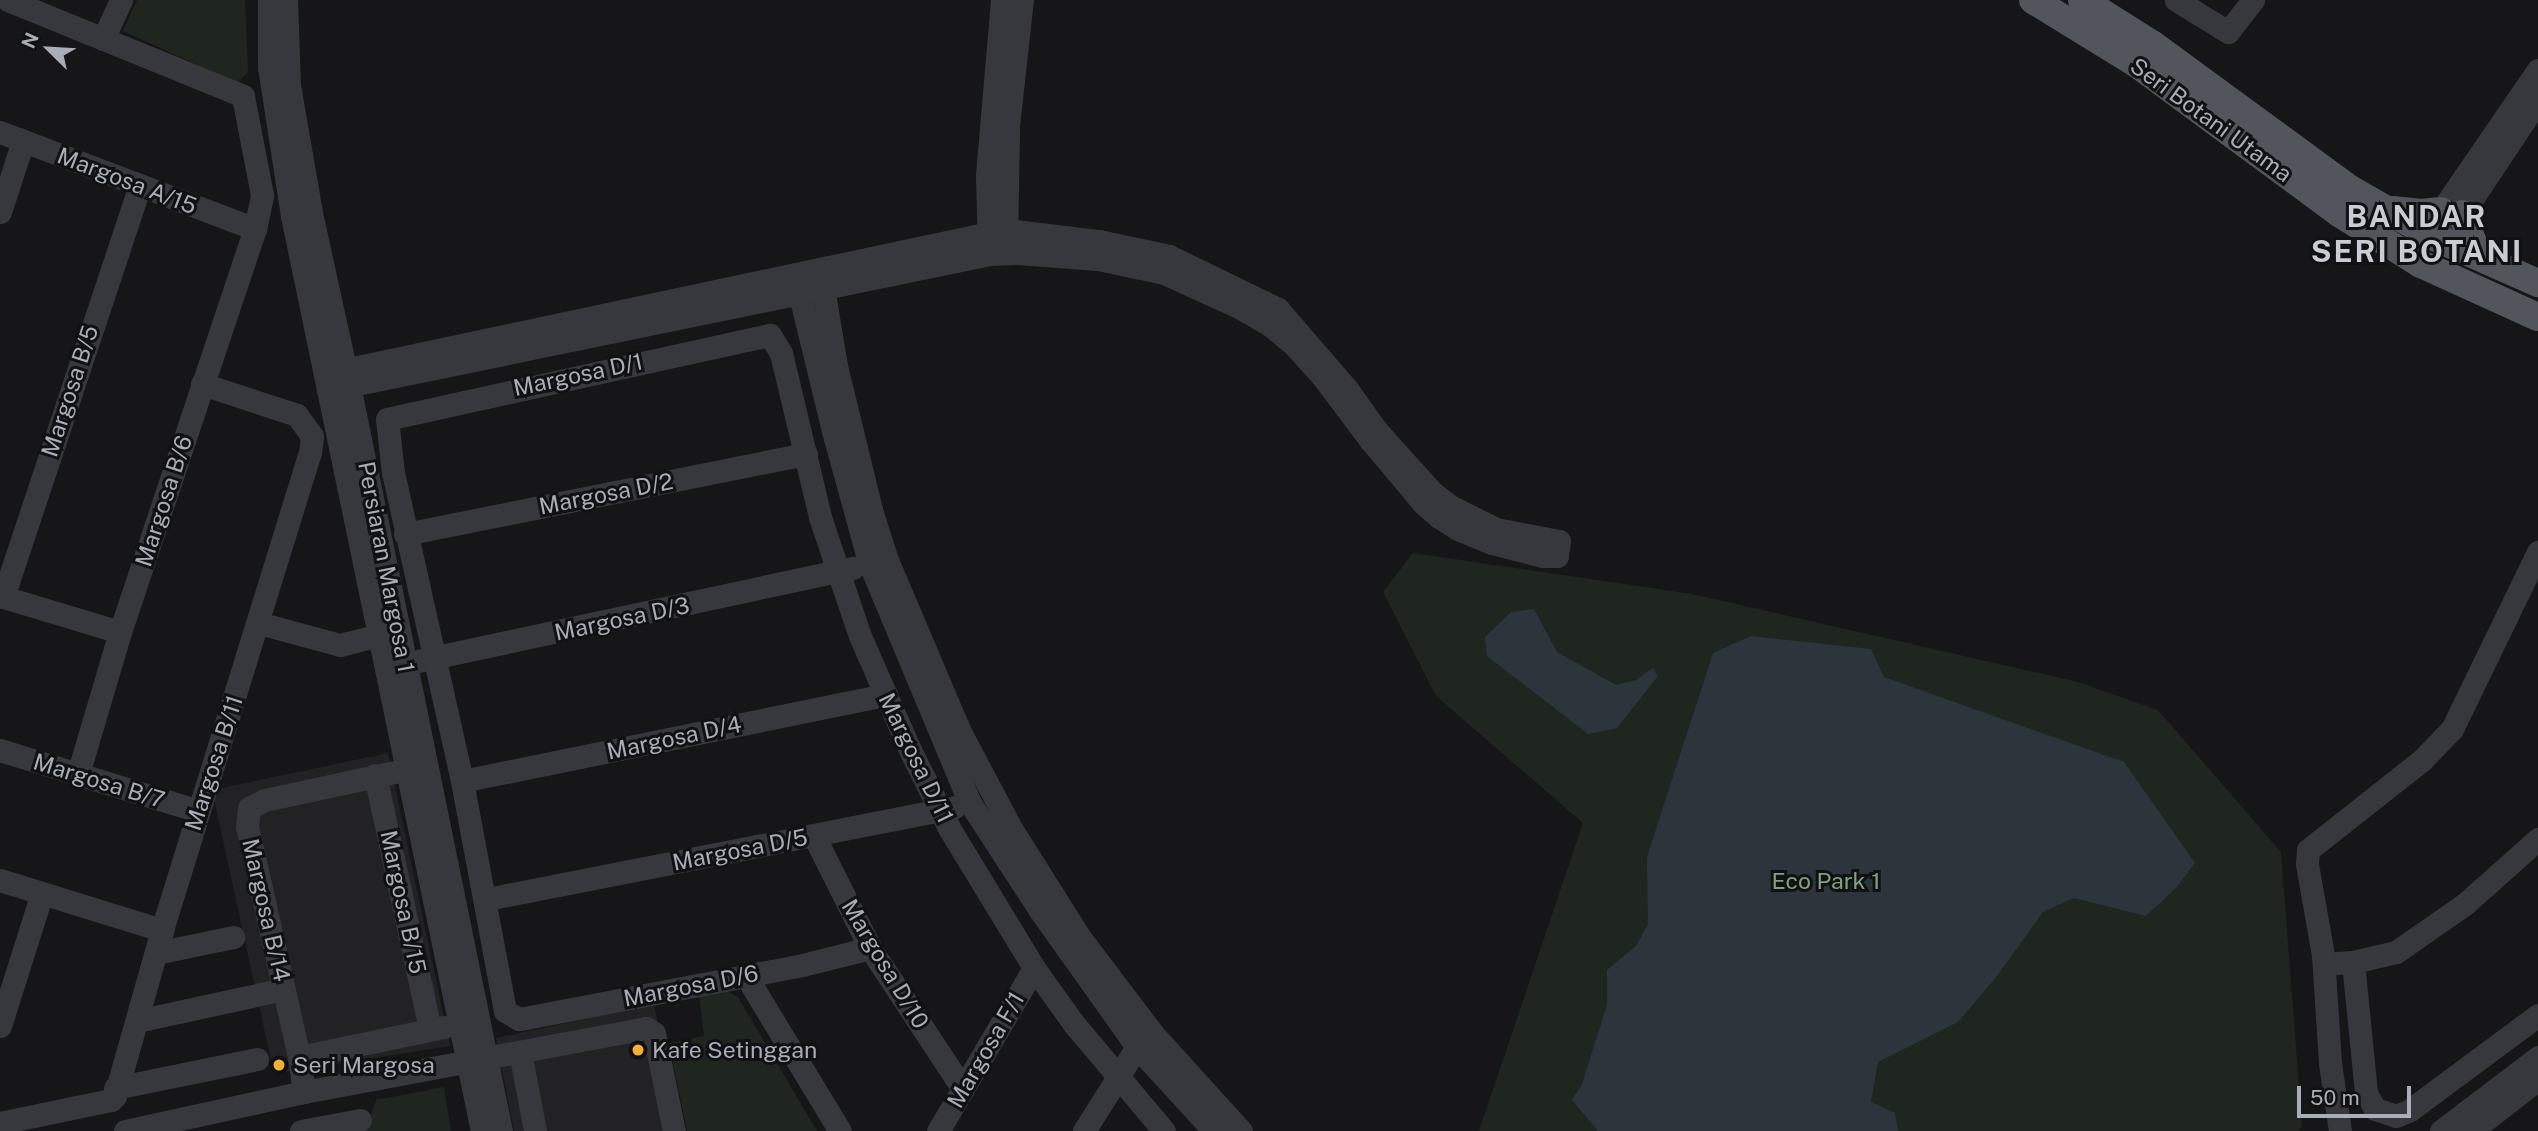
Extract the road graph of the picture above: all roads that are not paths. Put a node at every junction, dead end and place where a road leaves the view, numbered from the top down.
1 (8, 0) edge
2 (121, 0) edge
3 (269, 0) edge
4 (286, 0) edge
5 (2033, 0) edge
6 (2082, 0) edge
7 (2176, 0) edge
8 (2253, 0) edge
9 (1012, 2) edge
10 (103, 39) junction
11 (2538, 70) edge
12 (280, 87) junction
13 (243, 96) junction
14 (2538, 100) edge
15 (0, 132) edge
16 (23, 141) junction
17 (140, 185) junction
18 (0, 212) edge
19 (2446, 221) junction
20 (2358, 225) junction
21 (255, 229) junction
22 (998, 243) junction
23 (2446, 276) junction
24 (822, 280) junction
25 (2538, 283) edge
26 (798, 285) junction
27 (1274, 317) junction
28 (2538, 317) edge
29 (770, 335) joint
30 (348, 380) junction
31 (202, 384) junction
32 (806, 454) junction
33 (405, 534) junction
34 (2538, 552) edge
35 (869, 562) junction
36 (839, 574) junction
37 (1, 596) edge
38 (259, 623) junction
39 (120, 632) junction
40 (379, 635) junction
41 (432, 658) junction
42 (404, 663) junction
43 (886, 695) junction
44 (0, 750) edge
45 (418, 767) junction
46 (78, 774) junction
47 (375, 775) junction
48 (462, 781) junction
49 (992, 794) junction
50 (970, 803) junction
51 (198, 811) junction
52 (940, 811) junction
53 (814, 836) junction
54 (2538, 839) edge
55 (0, 880) edge
56 (42, 893) junction
57 (487, 900) junction
58 (233, 937) dead end
59 (159, 942) junction
60 (870, 948) junction
61 (2353, 962) junction
62 (2323, 963) junction
63 (1034, 968) junction
64 (746, 976) junction
65 (284, 989) junction
66 (2538, 1016) edge
67 (137, 1021) junction
68 (459, 1023) junction
69 (0, 1026) edge
70 (430, 1029) junction
71 (1145, 1041) junction
72 (520, 1052) junction
73 (299, 1057) junction
74 (2538, 1057) edge
75 (257, 1059) dead end
76 (477, 1061) junction
77 (1117, 1078) junction
78 (2538, 1079) edge
79 (372, 1080) junction
80 (115, 1088) junction
81 (962, 1089) junction
82 (304, 1092) junction
83 (0, 1123) edge
84 (358, 1126) edge
85 (125, 1131) edge
86 (301, 1131) edge
87 (482, 1131) edge
88 (501, 1131) edge
89 (535, 1131) edge
90 (674, 1131) edge
91 (840, 1131) edge
92 (938, 1131) edge
93 (1084, 1131) edge
94 (1164, 1131) edge
95 (1214, 1131) edge
96 (1241, 1131) edge
97 (2340, 1131) edge
98 (2441, 1131) edge
99 (2471, 1131) edge

1 - 10 street
2 - 10 street
3 - 12 street, Persiaran Margosa 1
4 - 12 street, Persiaran Margosa 1
5 - 20 main road, Seri Botani Utama
6 - 19 main road, Seri Botani Utama
7 - 8 street
9 - 22 street
10 - 13 street
11 - 19 street
12 - 13 street
12 - 30 street, Persiaran Margosa 1
12 - 30 street, Persiaran Margosa 1
13 - 21 street, Margosa B/6
14 - 19 street
15 - 16 street, Margosa A/15
16 - 17 street, Margosa A/15
16 - 18 street
17 - 21 street, Margosa A/15
17 - 37 street, Margosa B/5
19 - 20 main road
19 - 23 main road
19 - 25 main road
20 - 23 main road, Seri Botani Utama
21 - 31 street, Margosa B/6
22 - 24 street
22 - 27 street
23 - 28 main road, Seri Botani Utama
24 - 26 street
24 - 49 street
26 - 30 street
26 - 35 street
27 - 27 street
29 - 32 street, Margosa D/11
29 - 33 street, Margosa D/1
30 - 40 street, Persiaran Margosa 1
30 - 42 street, Persiaran Margosa 1
31 - 38 street, Margosa B/11
31 - 39 street, Margosa B/6
32 - 33 street, Margosa D/2
32 - 36 street, Margosa D/11
33 - 41 street
34 - 62 street
35 - 36 street, Margosa D/3
35 - 50 street
36 - 41 street, Margosa D/3
36 - 43 street, Margosa D/11
37 - 39 street
38 - 40 street
38 - 51 street, Margosa B/11
39 - 46 street, Margosa B/6
40 - 45 street, Persiaran Margosa 1
41 - 42 street, Margosa D/3
41 - 48 street
42 - 45 street, Persiaran Margosa 1
43 - 48 street, Margosa D/4
43 - 52 street, Margosa D/11
44 - 46 street, Margosa B/7
45 - 47 street, Margosa B/14
45 - 68 street, Persiaran Margosa 1
45 - 76 street, Persiaran Margosa 1
46 - 51 street, Margosa B/7
47 - 65 street, Margosa B/14
47 - 70 street, Margosa B/15
48 - 57 street
49 - 50 street, Margosa D/5
49 - 71 street
50 - 52 street, Margosa D/5
50 - 71 street
51 - 59 street, Margosa B/11
52 - 53 street, Margosa D/5
52 - 63 street, Margosa D/11
53 - 57 street, Margosa D/5
53 - 60 street, Margosa D/10
54 - 61 street
55 - 56 street
56 - 59 street
56 - 69 street
57 - 64 street, Margosa D/6
58 - 59 street
59 - 67 street, Margosa B/11
60 - 64 street, Margosa D/6
60 - 81 street, Margosa D/10
61 - 62 street
61 - 66 street
62 - 97 street
63 - 77 street, Margosa D/11
63 - 81 street, Margosa F/1
64 - 91 street
65 - 67 street
65 - 73 street, Margosa B/14
67 - 80 street, Margosa B/11
68 - 70 street
68 - 76 street, Persiaran Margosa 1
70 - 73 street
71 - 77 street
71 - 95 street
71 - 96 street
72 - 76 street
72 - 89 street
72 - 90 street
73 - 82 street, Margosa B/14
74 - 98 street
75 - 80 street
76 - 79 street
76 - 87 street, Persiaran Margosa 1
76 - 88 street, Persiaran Margosa 1
77 - 93 street
77 - 94 street, Margosa D/11
78 - 99 street
79 - 82 street
79 - 84 street
80 - 83 street
81 - 92 street, Margosa F/1
82 - 85 street
84 - 86 street

